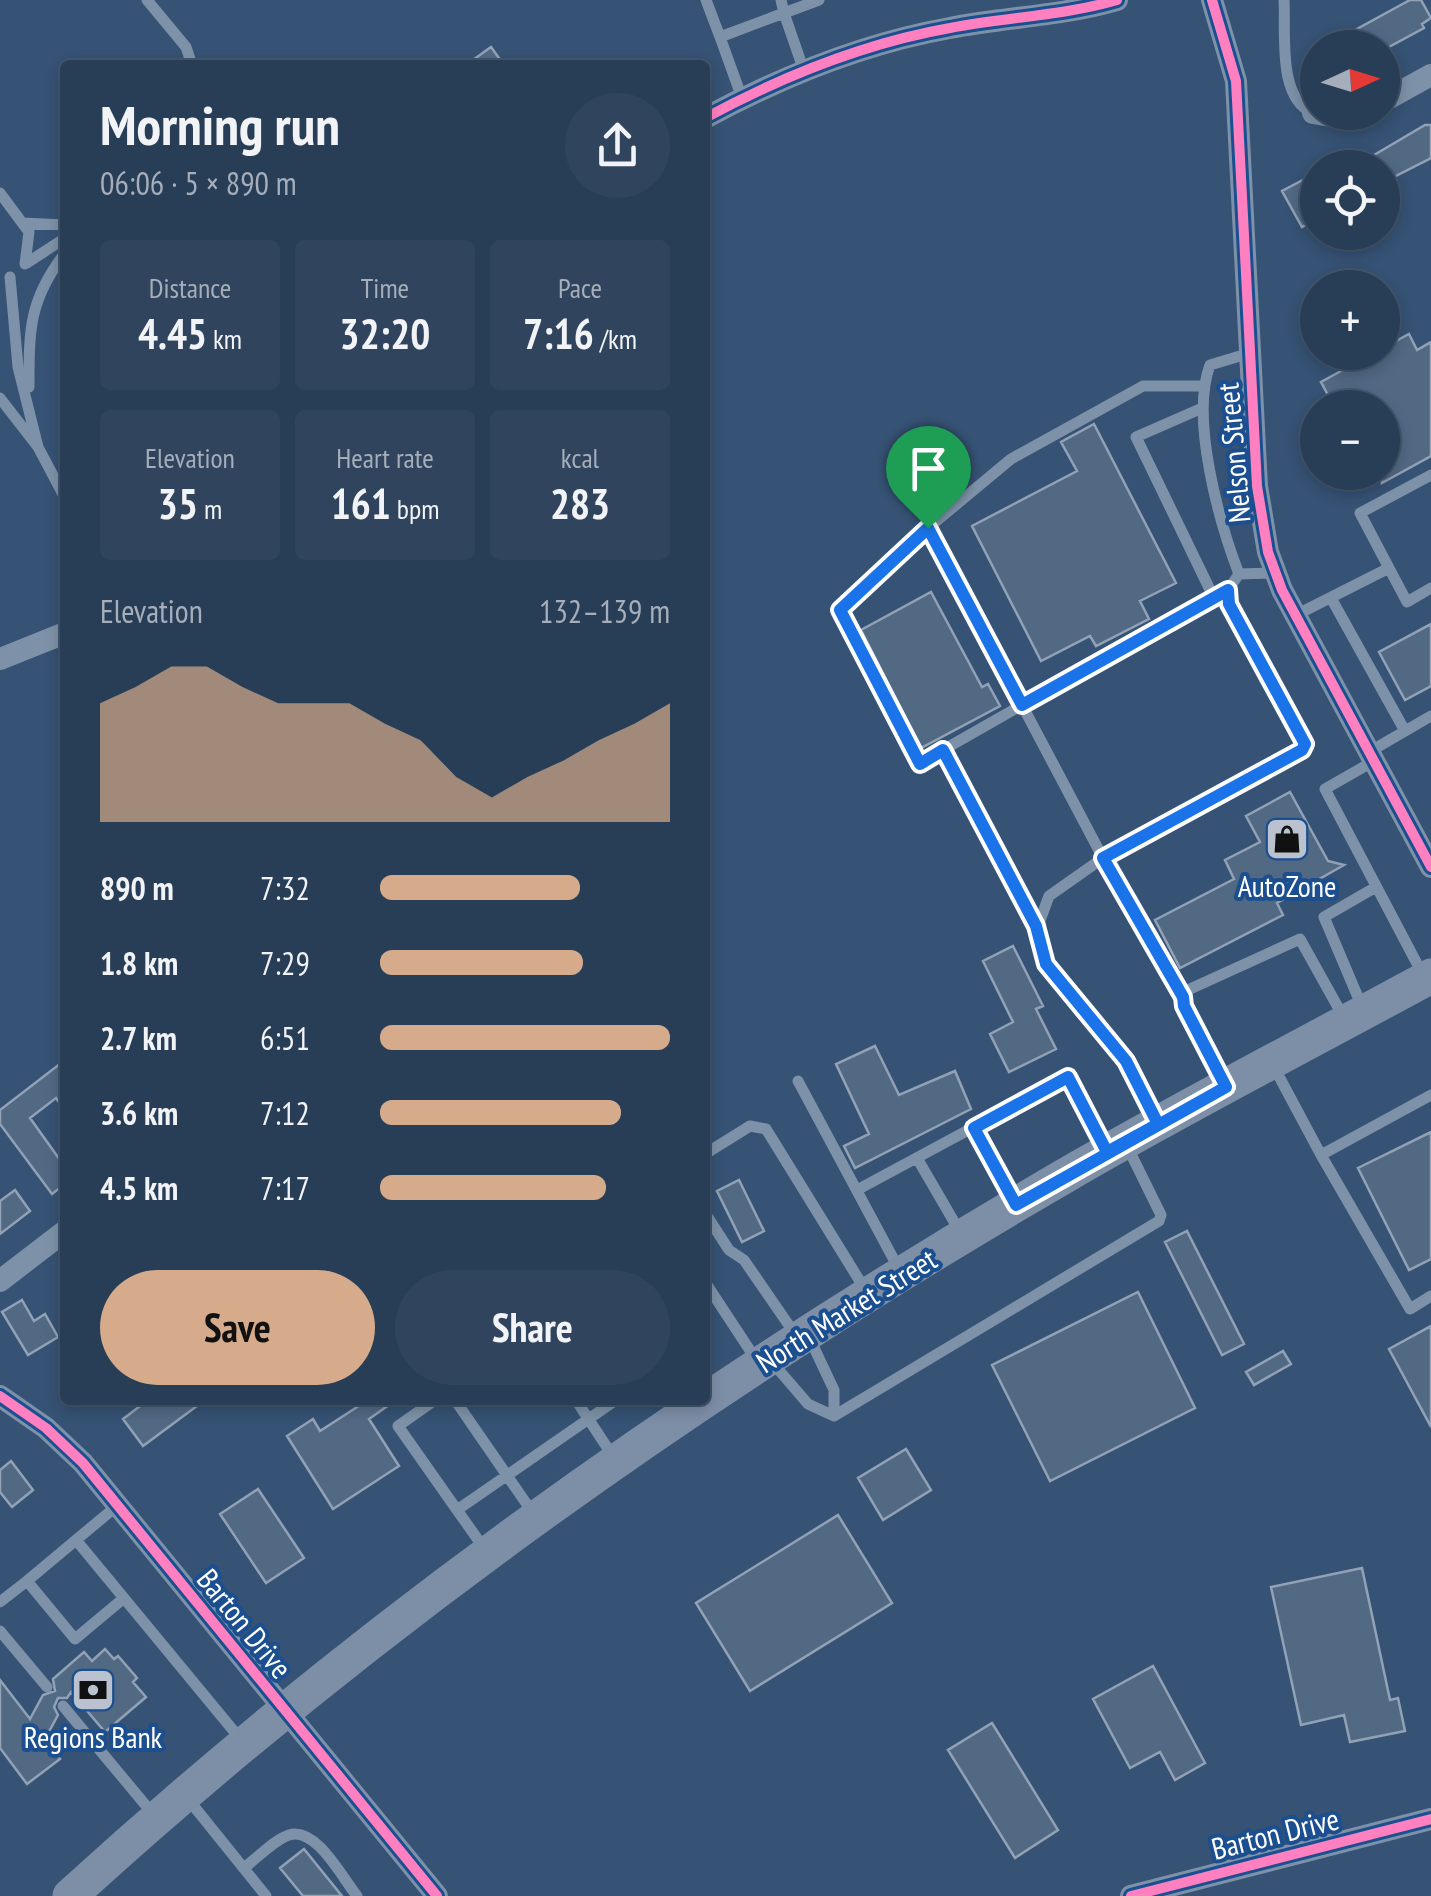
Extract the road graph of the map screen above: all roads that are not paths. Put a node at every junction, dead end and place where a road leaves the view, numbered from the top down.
1 (146, 0) edge
2 (706, 0) edge
3 (819, 0) edge
4 (1117, 0) edge
5 (1212, 0) edge
6 (1284, 0) edge
7 (782, 6) edge
8 (720, 37) junction
9 (190, 60) edge
10 (804, 72) junction
11 (1431, 75) edge
12 (1400, 92) edge
13 (742, 98) junction
14 (1300, 108) edge
15 (710, 115) edge
16 (0, 193) edge
17 (0, 211) edge
18 (19, 219) junction
19 (60, 224) edge
20 (60, 241) edge
21 (60, 261) edge
22 (25, 264) junction
23 (5, 279) edge
24 (1250, 353) junction
25 (1202, 386) junction
26 (0, 398) edge
27 (29, 401) junction
28 (1200, 408) junction
29 (38, 447) junction
30 (1431, 475) edge
31 (60, 489) edge
32 (928, 528) junction
33 (1389, 568) junction
34 (1276, 573) junction
35 (1239, 574) junction
36 (1431, 588) edge
37 (1228, 590) junction
38 (1214, 598) junction
39 (1330, 598) junction
40 (1296, 616) junction
41 (60, 634) edge
42 (0, 659) edge
43 (1022, 705) junction
44 (1431, 716) edge
45 (1405, 731) junction
46 (943, 750) junction
47 (1371, 756) junction
48 (1103, 858) junction
49 (1430, 862) edge
50 (1376, 887) junction
51 (1036, 926) junction
52 (1428, 978) edge
53 (1183, 997) junction
54 (1356, 1017) junction
55 (1271, 1062) junction
56 (798, 1081) dead end
57 (1226, 1087) junction
58 (1431, 1095) edge
59 (1158, 1124) junction
60 (974, 1128) junction
61 (1116, 1147) junction
62 (710, 1151) edge
63 (1321, 1156) junction
64 (917, 1158) junction
65 (856, 1190) junction
66 (1016, 1205) junction
67 (710, 1221) edge
68 (60, 1235) edge
69 (963, 1238) junction
70 (902, 1274) junction
71 (0, 1282) edge
72 (710, 1286) edge
73 (868, 1295) junction
74 (1431, 1296) edge
75 (784, 1349) junction
76 (710, 1394) edge
77 (429, 1405) edge
78 (458, 1405) edge
79 (579, 1405) edge
80 (609, 1405) edge
81 (693, 1405) edge
82 (5, 1408) edge
83 (834, 1416) junction
84 (589, 1419) junction
85 (616, 1462) junction
86 (507, 1475) junction
87 (118, 1506) junction
88 (457, 1510) junction
89 (537, 1518) junction
90 (76, 1540) junction
91 (488, 1554) junction
92 (26, 1580) junction
93 (124, 1598) junction
94 (0, 1602) edge
95 (0, 1631) edge
96 (47, 1687) dead end
97 (63, 1706) dead end
98 (285, 1712) junction
99 (245, 1744) junction
100 (185, 1795) junction
101 (1431, 1818) edge
102 (157, 1819) junction
103 (244, 1868) junction
104 (70, 1896) edge
105 (266, 1896) edge
106 (357, 1896) edge
107 (436, 1896) edge
108 (1131, 1896) edge

1 - 9 lane
2 - 8 lane
3 - 7 lane
4 - 10 street
5 - 24 street, Nelson Street
6 - 14 lane
7 - 8 lane
7 - 10 lane
8 - 13 lane
10 - 13 street
11 - 12 street
13 - 15 street
16 - 18 lane
17 - 18 lane
18 - 19 lane
18 - 22 lane
20 - 22 lane
21 - 27 lane
22 - 23 lane
23 - 27 lane
24 - 25 lane
24 - 34 street, Nelson Street
25 - 28 lane
25 - 32 lane
26 - 29 lane
27 - 29 lane
28 - 35 lane
28 - 38 lane
29 - 31 lane
30 - 33 lane
32 - 43 lane
32 - 46 lane
33 - 36 lane
33 - 39 lane
34 - 35 lane
34 - 40 street, Nelson Street
35 - 37 lane
37 - 38 lane
37 - 48 lane
38 - 43 lane
39 - 40 lane
39 - 45 lane
40 - 47 street, Nelson Street
41 - 42 street
43 - 46 lane
43 - 48 lane
44 - 45 lane
45 - 47 lane
46 - 51 lane
47 - 49 street, Nelson Street
47 - 50 lane
48 - 51 lane
48 - 53 lane
50 - 52 lane
50 - 54 lane
51 - 59 lane
52 - 54 main road, North Market Street
53 - 54 lane
53 - 57 lane
54 - 55 main road, North Market Street
55 - 57 main road, North Market Street
55 - 63 lane
56 - 65 lane
57 - 59 main road, North Market Street
58 - 63 lane
59 - 61 main road, North Market Street
60 - 61 lane
60 - 64 lane
60 - 66 lane
61 - 66 main road, North Market Street
61 - 83 lane
62 - 73 lane
63 - 74 lane
64 - 65 lane
64 - 69 lane
65 - 70 lane
66 - 69 main road, North Market Street
67 - 75 lane
68 - 71 street
69 - 70 main road, North Market Street
70 - 73 main road, North Market Street
72 - 75 lane
73 - 75 main road, North Market Street
75 - 76 main road, North Market Street
75 - 83 lane
75 - 83 lane
77 - 88 lane
78 - 86 lane
79 - 84 lane
80 - 84 lane
81 - 85 main road, North Market Street
82 - 87 street, Barton Drive
84 - 85 lane
84 - 86 lane
85 - 89 main road, North Market Street
86 - 88 lane
86 - 89 lane
87 - 90 lane
87 - 98 street, Barton Drive
88 - 91 lane
89 - 91 main road, North Market Street
90 - 92 lane
90 - 93 lane
91 - 98 main road, North Market Street
92 - 93 lane
92 - 94 lane
93 - 99 lane
95 - 96 lane
97 - 102 lane
98 - 99 main road, North Market Street
98 - 107 street, Barton Drive
99 - 100 main road, North Market Street
100 - 102 main road, North Market Street
100 - 103 lane
101 - 108 street, Barton Drive
102 - 104 main road, North Market Street
103 - 105 lane
103 - 106 lane

